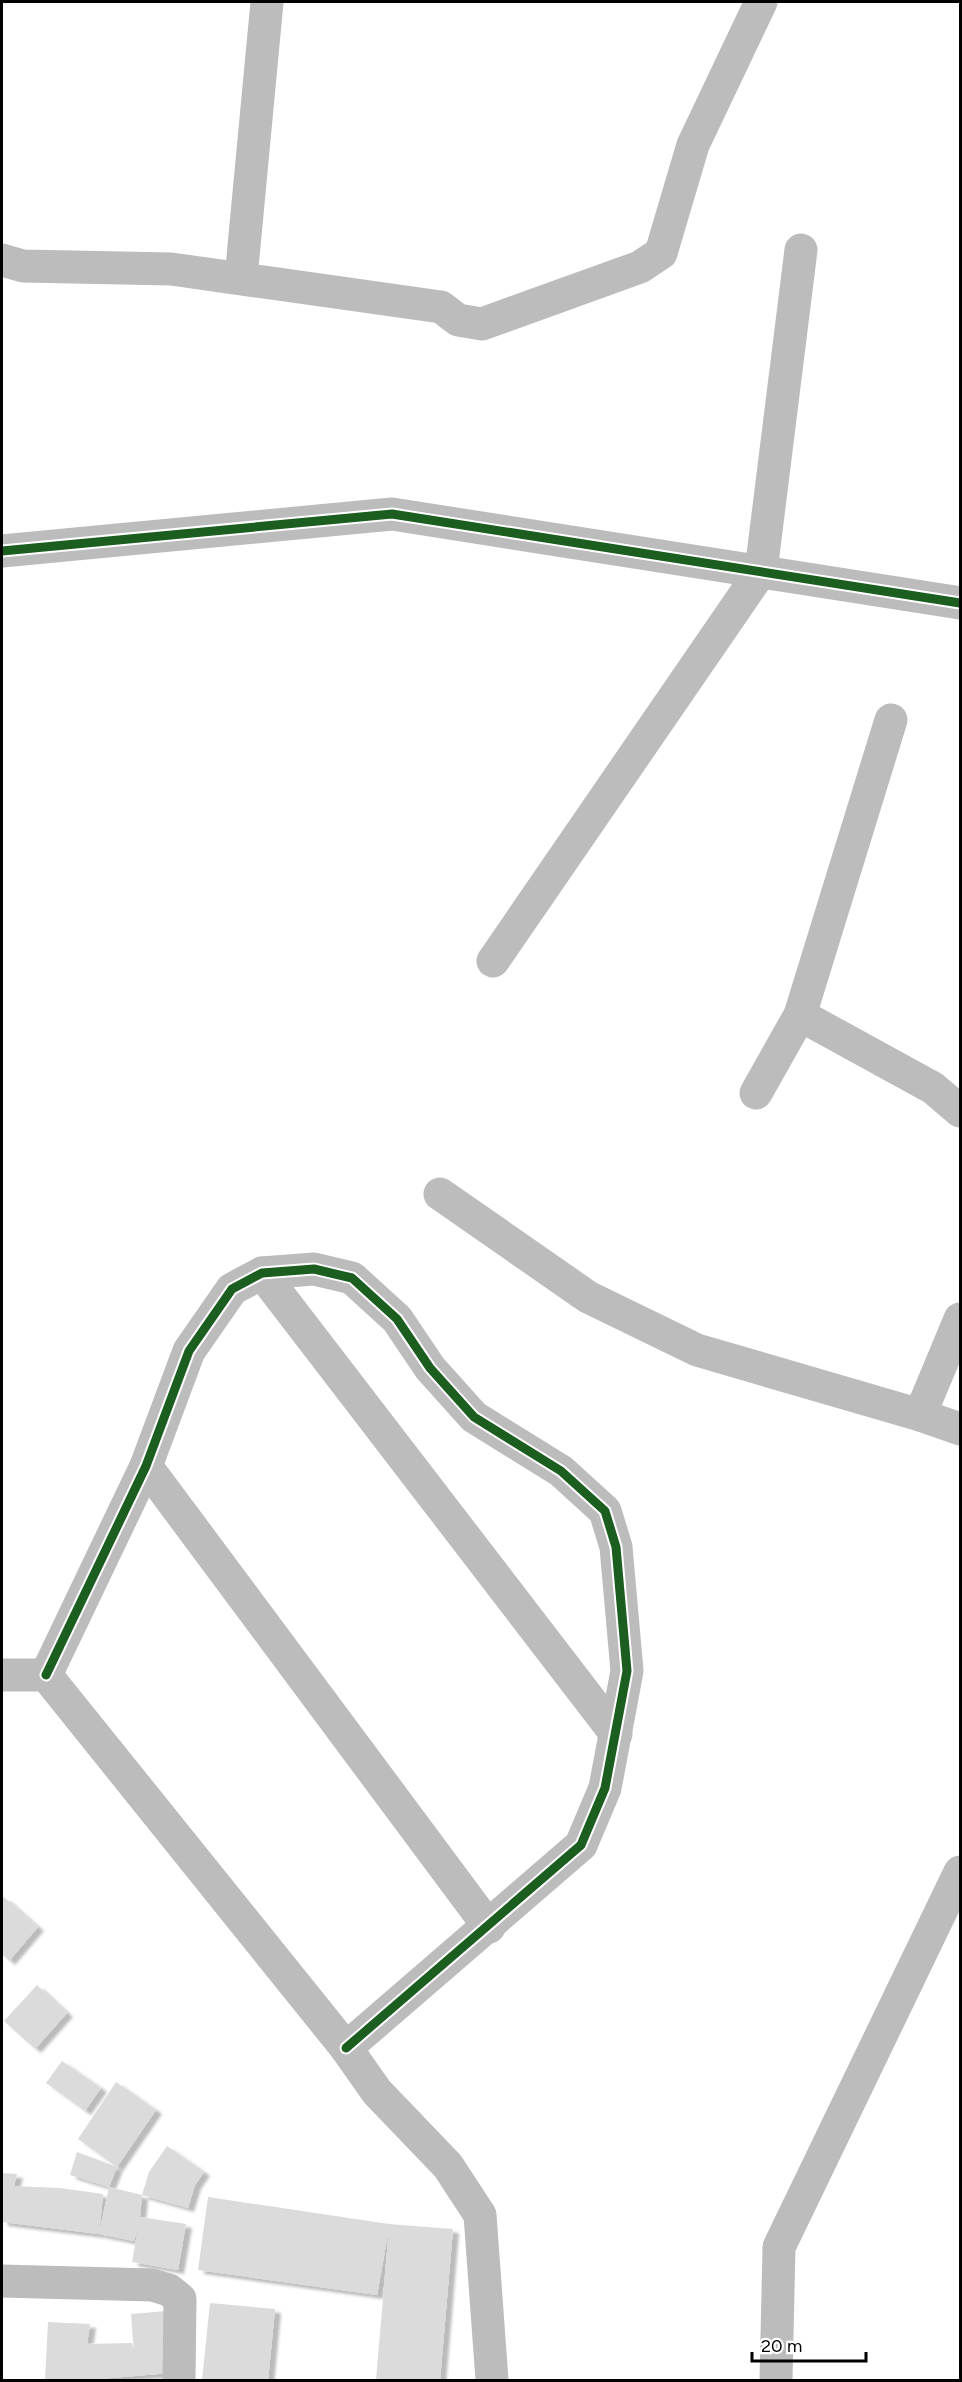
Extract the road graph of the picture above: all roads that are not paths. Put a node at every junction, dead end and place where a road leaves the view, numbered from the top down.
1 (267, 2) edge
2 (761, 2) edge
3 (801, 250) dead end
4 (2, 260) edge
5 (241, 278) junction
6 (2, 551) edge
7 (761, 572) junction
8 (960, 603) edge
9 (891, 720) dead end
10 (493, 961) dead end
11 (800, 1015) junction
12 (756, 1093) dead end
13 (960, 1111) edge
14 (440, 1194) dead end
15 (262, 1273) junction
16 (960, 1319) edge
17 (920, 1415) junction
18 (960, 1429) edge
19 (146, 1466) junction
20 (2, 1675) edge
21 (46, 1675) junction
22 (616, 1734) junction
23 (960, 1872) edge
24 (489, 1927) junction
25 (346, 2048) junction
26 (2, 2281) edge
27 (179, 2380) edge
28 (492, 2380) edge
29 (776, 2380) edge

1 - 5 street
2 - 5 street
3 - 7 street
4 - 5 street
6 - 7 street
7 - 8 street
7 - 10 street
9 - 11 street
11 - 12 street
11 - 13 street
14 - 17 street
15 - 19 street
15 - 22 street
15 - 22 street
16 - 17 street
17 - 18 street
19 - 21 street
19 - 24 street
20 - 21 street
21 - 25 street
22 - 24 street
23 - 29 street
24 - 25 street
25 - 28 street
26 - 27 street

